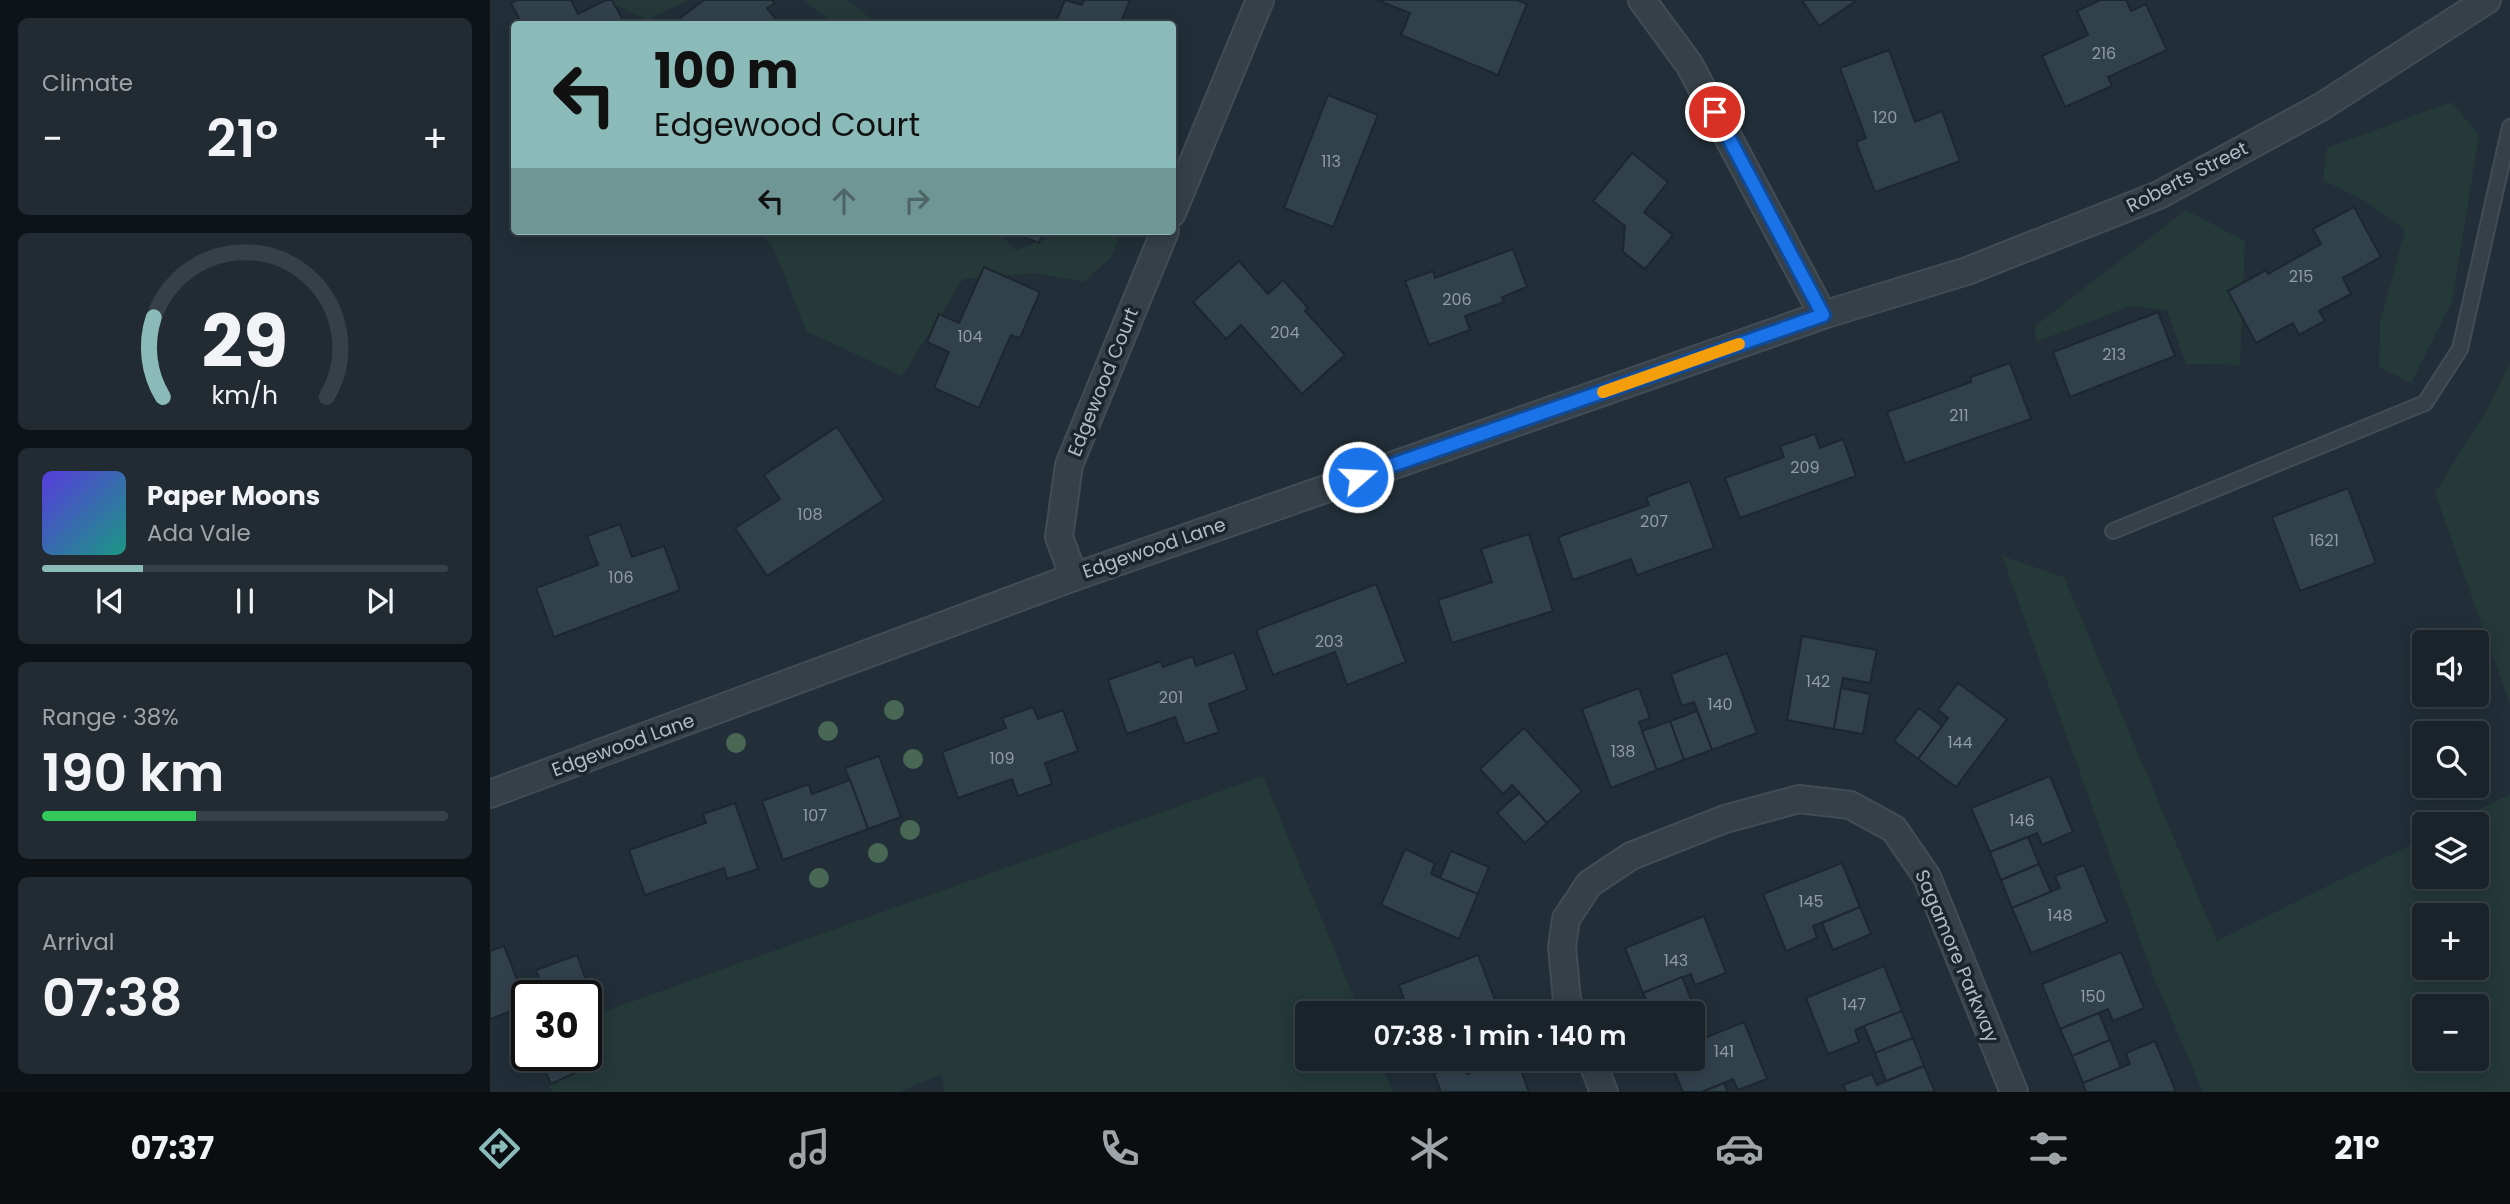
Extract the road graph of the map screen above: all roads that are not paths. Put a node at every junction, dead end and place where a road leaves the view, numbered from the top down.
1 (1260, 0) edge
2 (1642, 0) edge
3 (2487, 0) edge
4 (2510, 127) edge
5 (1176, 203) edge
6 (1163, 235) edge
7 (1823, 315) junction
8 (2113, 531) dead end
9 (1074, 577) junction
10 (490, 794) edge
11 (1567, 1001) edge
12 (1596, 1071) edge
13 (1604, 1092) edge
14 (2014, 1092) edge

1 - 5 street
2 - 7 street
3 - 7 street, Roberts Street
4 - 8 lane
6 - 9 street, Edgewood Court
7 - 9 street, Edgewood Lane
9 - 10 street, Edgewood Lane
11 - 14 street, Sagamore Parkway
12 - 13 street

